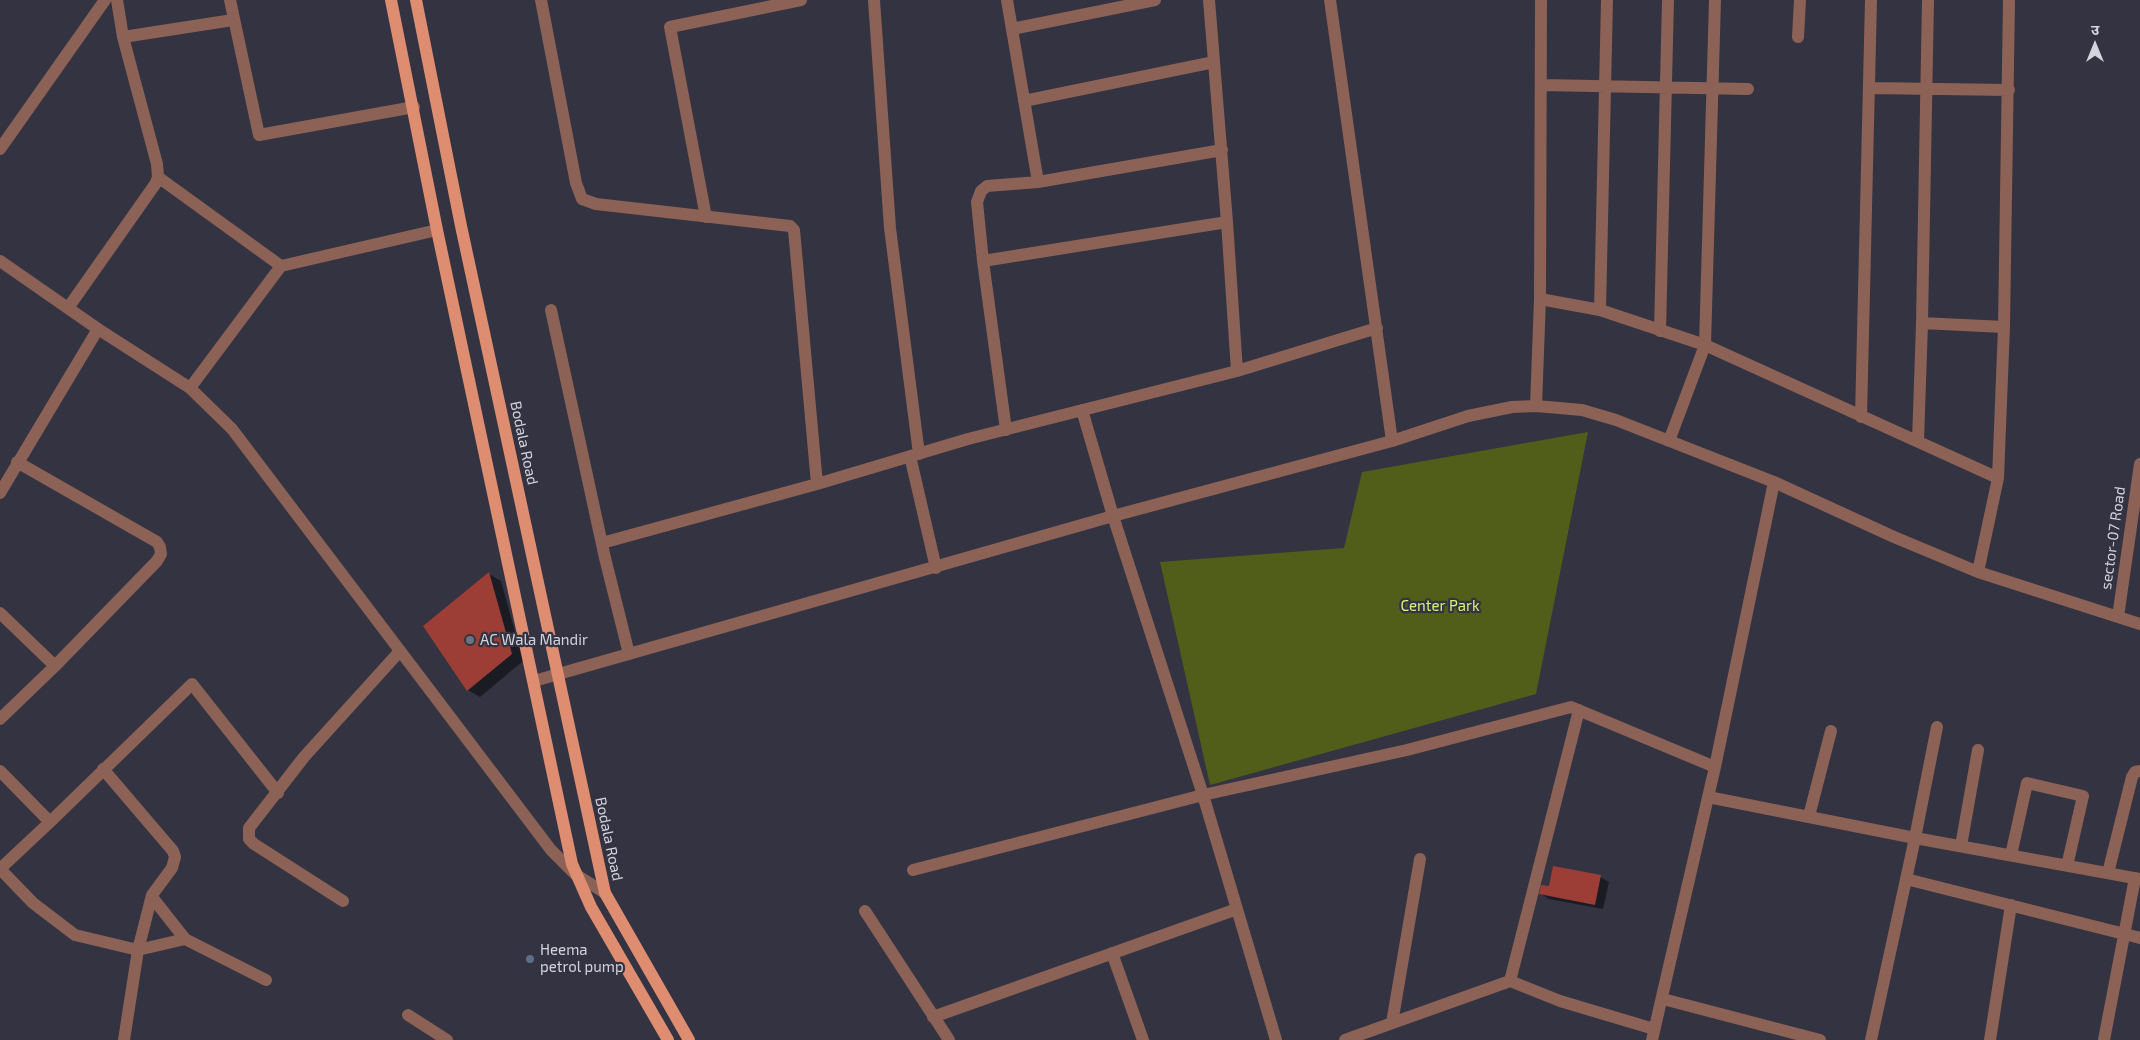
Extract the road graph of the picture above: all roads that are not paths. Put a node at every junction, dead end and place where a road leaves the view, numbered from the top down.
1 (105, 0) edge
2 (117, 0) edge
3 (230, 0) edge
4 (391, 0) edge
5 (416, 0) edge
6 (542, 0) edge
7 (801, 0) edge
8 (874, 0) edge
9 (1007, 0) edge
10 (1155, 0) edge
11 (1209, 0) edge
12 (1330, 0) edge
13 (1541, 0) edge
14 (1607, 0) edge
15 (1668, 0) edge
16 (1715, 0) edge
17 (1800, 0) edge
18 (1871, 0) edge
19 (1928, 0) edge
20 (2009, 0) edge
21 (233, 20) junction
22 (1012, 29) junction
23 (123, 37) junction
24 (1798, 37) dead end
25 (1214, 62) junction
26 (1541, 85) junction
27 (1604, 86) junction
28 (1666, 87) junction
29 (1711, 88) junction
30 (1869, 88) junction
31 (1748, 89) dead end
32 (1926, 89) junction
33 (2009, 90) junction
34 (1024, 102) junction
35 (414, 107) junction
36 (0, 149) edge
37 (1222, 150) junction
38 (158, 177) junction
39 (1038, 182) junction
40 (706, 216) junction
41 (1228, 222) junction
42 (437, 230) junction
43 (0, 261) edge
44 (983, 261) junction
45 (281, 266) junction
46 (1540, 299) junction
47 (68, 308) junction
48 (551, 310) dead end
49 (1600, 310) junction
50 (1922, 323) junction
51 (2004, 327) junction
52 (1377, 328) junction
53 (98, 329) junction
54 (1660, 330) junction
55 (1705, 345) junction
56 (1236, 371) junction
57 (190, 388) junction
58 (1536, 406) junction
59 (1082, 410) junction
60 (1861, 418) junction
61 (1006, 430) junction
62 (1392, 441) junction
63 (1669, 441) junction
64 (1918, 441) junction
65 (915, 455) junction
66 (17, 462) junction
67 (2140, 464) edge
68 (1998, 478) junction
69 (1774, 482) junction
70 (817, 484) junction
71 (2138, 487) edge
72 (0, 493) edge
73 (1113, 516) junction
74 (602, 543) junction
75 (936, 568) junction
76 (1978, 572) junction
77 (0, 613) edge
78 (2118, 617) junction
79 (2140, 624) edge
80 (400, 651) junction
81 (629, 654) junction
82 (55, 666) junction
83 (557, 675) junction
84 (534, 681) junction
85 (1579, 710) junction
86 (0, 719) edge
87 (1938, 727) dead end
88 (1831, 731) dead end
89 (1978, 750) dead end
90 (1715, 766) junction
91 (103, 769) junction
92 (2140, 770) edge
93 (0, 771) edge
94 (278, 793) junction
95 (1203, 795) junction
96 (1708, 797) junction
97 (1809, 816) junction
98 (50, 822) junction
99 (1915, 838) junction
100 (1961, 846) junction
101 (2011, 855) junction
102 (1420, 859) dead end
103 (2067, 866) junction
104 (0, 869) edge
105 (913, 870) dead end
106 (2108, 873) junction
107 (575, 874) junction
108 (2138, 878) edge
109 (1906, 879) junction
110 (604, 893) junction
111 (152, 897) junction
112 (343, 900) dead end
113 (2011, 905) junction
114 (1236, 909) junction
115 (865, 911) dead end
116 (2124, 934) junction
117 (2140, 938) edge
118 (185, 939) junction
119 (138, 950) junction
120 (1112, 953) junction
121 (266, 980) dead end
122 (1510, 981) junction
123 (1663, 999) junction
124 (408, 1015) dead end
125 (933, 1016) junction
126 (1392, 1023) junction
127 (1653, 1034) edge
128 (124, 1040) edge
129 (447, 1040) edge
130 (668, 1040) edge
131 (689, 1040) edge
132 (949, 1040) edge
133 (1143, 1040) edge
134 (1276, 1040) edge
135 (1345, 1040) edge
136 (1820, 1040) edge
137 (1870, 1040) edge
138 (1990, 1040) edge
139 (2104, 1040) edge

1 - 36 street
2 - 23 street
3 - 21 street
4 - 35 main road
5 - 83 main road, Bodala Road
6 - 40 street
7 - 40 street
8 - 65 street
9 - 22 street
10 - 22 street
11 - 25 street
12 - 52 street
13 - 26 street
14 - 27 street
15 - 28 street
16 - 29 street
17 - 24 street
18 - 30 street
19 - 32 street
20 - 33 street
21 - 23 street
21 - 35 street
22 - 34 street
23 - 38 street
25 - 34 street
25 - 37 street
26 - 27 street
26 - 46 street
27 - 28 street
27 - 49 street
28 - 29 street
28 - 54 street
29 - 31 street
29 - 55 street
30 - 32 street
30 - 60 street
32 - 33 street
32 - 50 street
33 - 51 street
34 - 39 street
35 - 42 main road
37 - 39 street
37 - 41 street
38 - 45 street
38 - 47 street
39 - 44 street
40 - 70 street
41 - 44 street
41 - 56 street
42 - 45 street
42 - 84 main road
43 - 47 street
44 - 61 street
45 - 57 street
46 - 49 street
46 - 58 street
47 - 53 street
48 - 74 street
49 - 54 street
50 - 51 street
50 - 64 street
51 - 68 street
52 - 56 street
52 - 62 street
53 - 57 street
53 - 66 street
54 - 55 street
55 - 60 street
55 - 63 street
56 - 59 street
57 - 80 street
58 - 62 street
58 - 63 street
59 - 61 street
59 - 73 street
60 - 64 street
61 - 65 street
62 - 73 street
63 - 69 street
64 - 68 street
65 - 70 street
65 - 75 street
66 - 72 street
66 - 82 street
67 - 71 street, sector-07 Road
68 - 76 street
69 - 76 street
69 - 90 street
70 - 74 street
71 - 78 street, sector-07 Road
73 - 75 street
73 - 95 street
74 - 81 street
75 - 81 street
76 - 78 street
77 - 82 street
78 - 79 street
80 - 94 street
80 - 107 street
81 - 83 street
82 - 86 street
83 - 84 street
83 - 110 main road, Bodala Road
84 - 107 main road
85 - 90 street
85 - 95 street
85 - 122 street
87 - 99 street
88 - 97 street
89 - 100 street
90 - 96 street
91 - 94 street
91 - 98 street
91 - 111 street
92 - 106 street
93 - 98 street
94 - 112 street
95 - 105 street
95 - 114 street
96 - 97 street
96 - 123 street
97 - 99 street
98 - 104 street
99 - 100 street
99 - 109 street
100 - 101 street
101 - 103 street
101 - 103 street
102 - 126 street
103 - 106 street
104 - 119 street
106 - 108 street
107 - 110 street
107 - 130 main road
108 - 116 street
109 - 113 street
109 - 137 street
110 - 131 main road, Bodala Road
111 - 118 street
111 - 119 street
113 - 116 street
113 - 138 street
114 - 120 street
114 - 134 street
115 - 125 street
116 - 117 street
116 - 139 street
118 - 119 street
118 - 121 street
119 - 128 street
120 - 125 street
120 - 133 street
122 - 126 street
122 - 127 street
123 - 127 street
123 - 136 street
124 - 129 street
125 - 132 street
126 - 135 street

